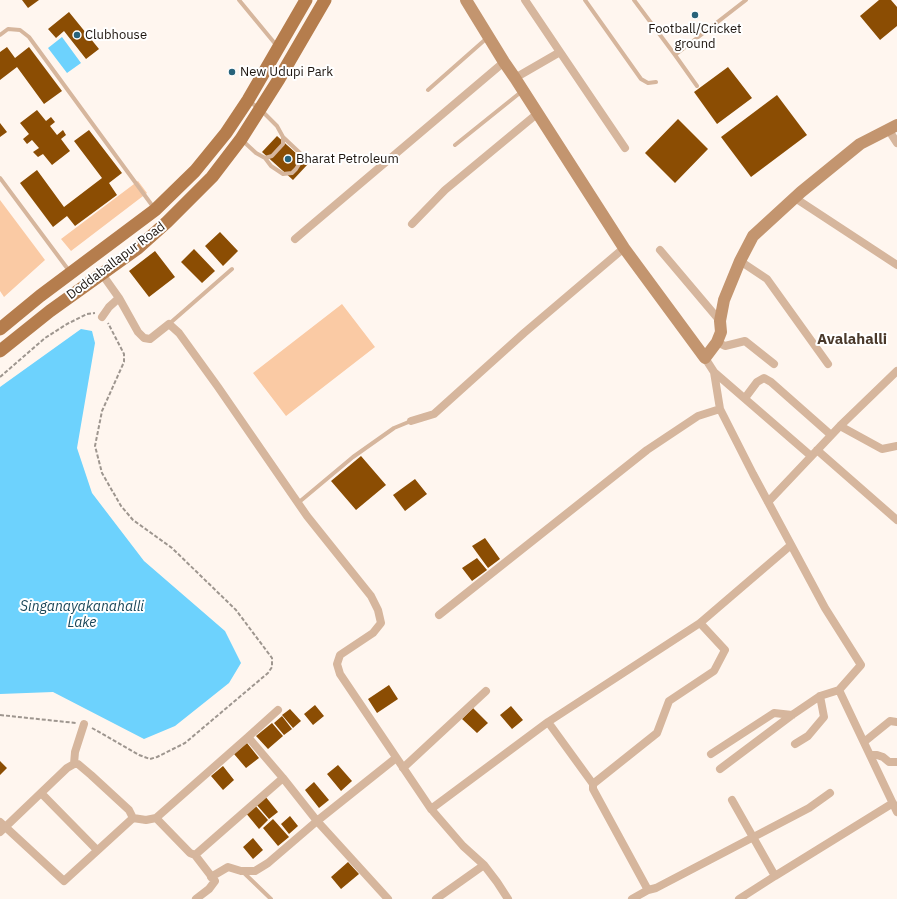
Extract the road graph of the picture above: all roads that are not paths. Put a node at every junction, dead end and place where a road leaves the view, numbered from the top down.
1 (239, 0) edge
2 (306, 0) edge
3 (325, 0) edge
4 (466, 0) edge
5 (525, 0) edge
6 (585, 0) edge
7 (634, 0) edge
8 (746, 0) edge
9 (0, 35) edge
10 (489, 36) junction
11 (279, 48) junction
12 (560, 52) junction
13 (675, 55) junction
14 (504, 62) junction
15 (515, 78) junction
16 (656, 82) dead end
17 (697, 86) dead end
18 (428, 90) dead end
19 (523, 90) junction
20 (248, 100) junction
21 (260, 109) junction
22 (538, 114) junction
23 (893, 127) edge
24 (283, 137) junction
25 (241, 139) junction
26 (897, 143) edge
27 (455, 145) dead end
28 (625, 148) dead end
29 (265, 158) junction
30 (0, 178) edge
31 (795, 198) junction
32 (155, 210) junction
33 (412, 224) dead end
34 (295, 240) dead end
35 (624, 248) junction
36 (660, 250) dead end
37 (740, 262) junction
38 (897, 265) edge
39 (232, 269) dead end
40 (71, 274) junction
41 (102, 274) junction
42 (119, 298) junction
43 (102, 317) road end
44 (720, 321) junction
45 (169, 324) junction
46 (0, 329) edge
47 (717, 342) junction
48 (0, 352) edge
49 (705, 358) junction
50 (774, 364) dead end
51 (828, 364) dead end
52 (897, 371) edge
53 (714, 372) junction
54 (745, 398) junction
55 (720, 409) junction
56 (411, 421) joint
57 (840, 426) junction
58 (831, 435) junction
59 (897, 446) edge
60 (817, 450) junction
61 (811, 456) junction
62 (768, 502) junction
63 (298, 503) junction
64 (897, 520) edge
65 (791, 545) junction
66 (439, 615) dead end
67 (700, 623) junction
68 (839, 690) junction
69 (486, 691) dead end
70 (820, 696) junction
71 (278, 710) dead end
72 (792, 715) junction
73 (548, 722) junction
74 (897, 722) edge
75 (84, 724) road end
76 (248, 737) junction
77 (864, 742) junction
78 (795, 744) dead end
79 (711, 754) dead end
80 (870, 755) junction
81 (396, 758) junction
82 (897, 762) edge
83 (74, 764) junction
84 (404, 768) junction
85 (720, 769) dead end
86 (283, 778) junction
87 (593, 784) junction
88 (830, 793) dead end
89 (42, 794) junction
90 (732, 800) dead end
91 (893, 803) junction
92 (432, 809) junction
93 (897, 812) edge
94 (132, 818) junction
95 (156, 818) junction
96 (317, 821) junction
97 (2, 827) edge
98 (752, 838) junction
99 (97, 850) junction
100 (195, 855) junction
101 (484, 865) junction
102 (241, 871) junction
103 (775, 876) junction
104 (211, 877) junction
105 (648, 890) junction
106 (196, 899) edge
107 (271, 899) edge
108 (388, 899) edge
109 (436, 899) edge
110 (508, 899) edge
111 (632, 899) edge
112 (739, 899) edge

1 - 11 lane
2 - 11 main road, Doddaballapur Road
3 - 21 main road, Doddaballapur Road
4 - 10 street
5 - 12 street
6 - 16 lane
7 - 13 lane
8 - 13 lane
9 - 32 lane
10 - 14 street
10 - 18 lane
11 - 20 main road, Doddaballapur Road
12 - 15 street
12 - 28 street
13 - 17 lane
14 - 15 street
14 - 34 street
15 - 19 street
19 - 22 street
19 - 27 lane
20 - 21 lane
20 - 32 main road, Doddaballapur Road
21 - 24 lane
21 - 25 main road, Doddaballapur Road
22 - 33 street
22 - 35 street
23 - 26 street
23 - 31 street
24 - 29 lane
24 - 29 lane
25 - 29 lane
25 - 41 main road, Doddaballapur Road
30 - 40 lane
31 - 37 street
31 - 38 street
32 - 40 main road, Doddaballapur Road
35 - 49 street
35 - 56 street
36 - 44 street
37 - 44 street
37 - 51 street
39 - 45 lane
40 - 46 main road, Doddaballapur Road
41 - 42 street
41 - 48 main road, Doddaballapur Road
42 - 43 street
42 - 45 street
44 - 47 street
45 - 63 street
47 - 49 street
47 - 50 street
49 - 53 street
52 - 57 street
53 - 54 street
53 - 55 street
54 - 58 street
54 - 61 street
55 - 62 street
55 - 66 street
56 - 63 lane
57 - 58 street
57 - 59 street
58 - 60 street
60 - 61 street
60 - 64 street
61 - 62 street
62 - 65 street
63 - 81 street
65 - 67 street
65 - 68 street
67 - 73 street
67 - 87 street
68 - 70 street
68 - 77 street
69 - 84 street
70 - 72 street
70 - 78 street
71 - 76 street
72 - 79 street
72 - 85 street
73 - 87 street
73 - 92 street
74 - 77 street
75 - 83 street
76 - 86 street
76 - 95 street
77 - 80 street
80 - 82 street
80 - 91 street
81 - 84 street
81 - 96 street
83 - 89 street
83 - 94 street
84 - 92 street
86 - 96 street
86 - 100 street
87 - 105 street
88 - 98 street
89 - 97 street
89 - 99 street
90 - 98 street
91 - 93 street
91 - 103 street
92 - 101 street
94 - 95 street
94 - 99 street
95 - 100 street
96 - 102 street
96 - 108 street
97 - 99 street
98 - 103 street
98 - 105 street
100 - 104 street
101 - 109 street
101 - 110 street
102 - 104 street
102 - 107 lane
103 - 112 street
104 - 106 street
105 - 111 street

